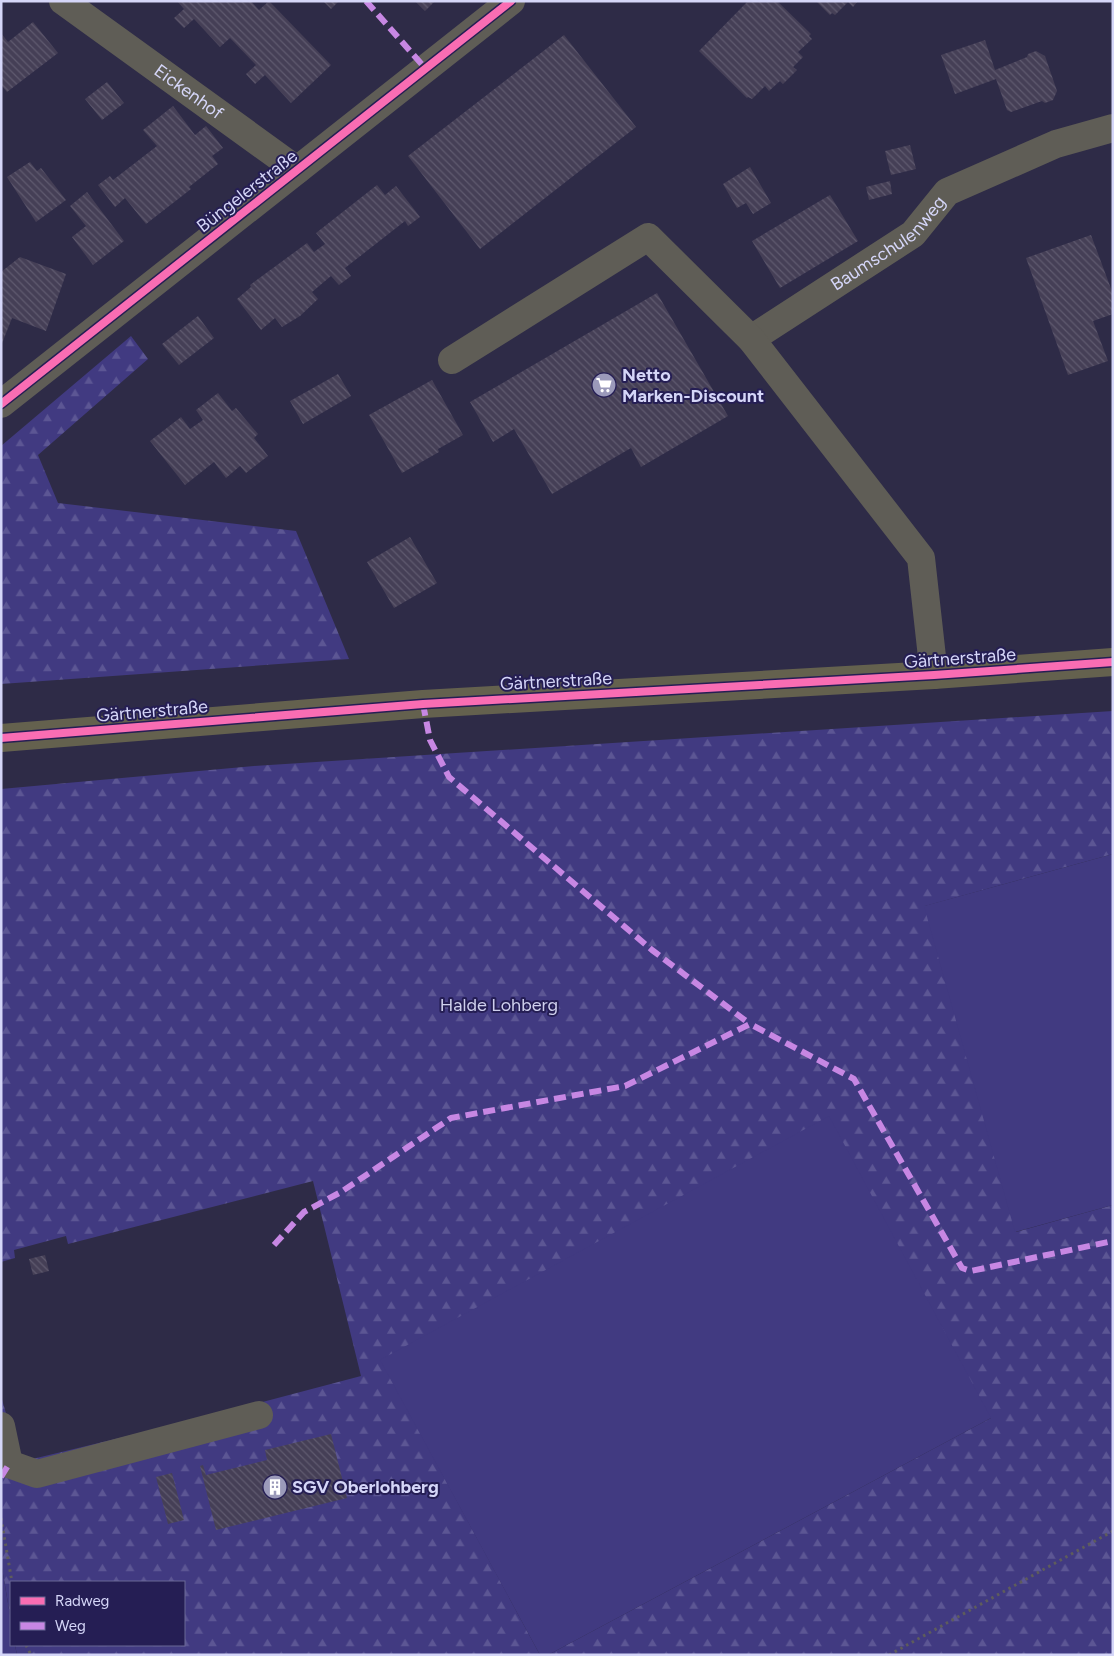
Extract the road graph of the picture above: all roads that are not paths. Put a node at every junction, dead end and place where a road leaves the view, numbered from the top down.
1 (512, 1) edge
2 (76, 5) edge
3 (1113, 128) edge
4 (297, 170) junction
5 (751, 340) junction
6 (452, 360) dead end
7 (1, 404) edge
8 (1113, 662) edge
9 (934, 675) junction
10 (1, 738) edge
11 (259, 1415) dead end
12 (1, 1426) edge

1 - 4 street, Büngelerstraße
2 - 4 street, Eickenhof
3 - 5 street, Baumschulenweg
4 - 7 street, Büngelerstraße
5 - 6 street
5 - 9 street
8 - 9 main road, Gärtnerstraße
9 - 10 main road, Gärtnerstraße
11 - 12 street

